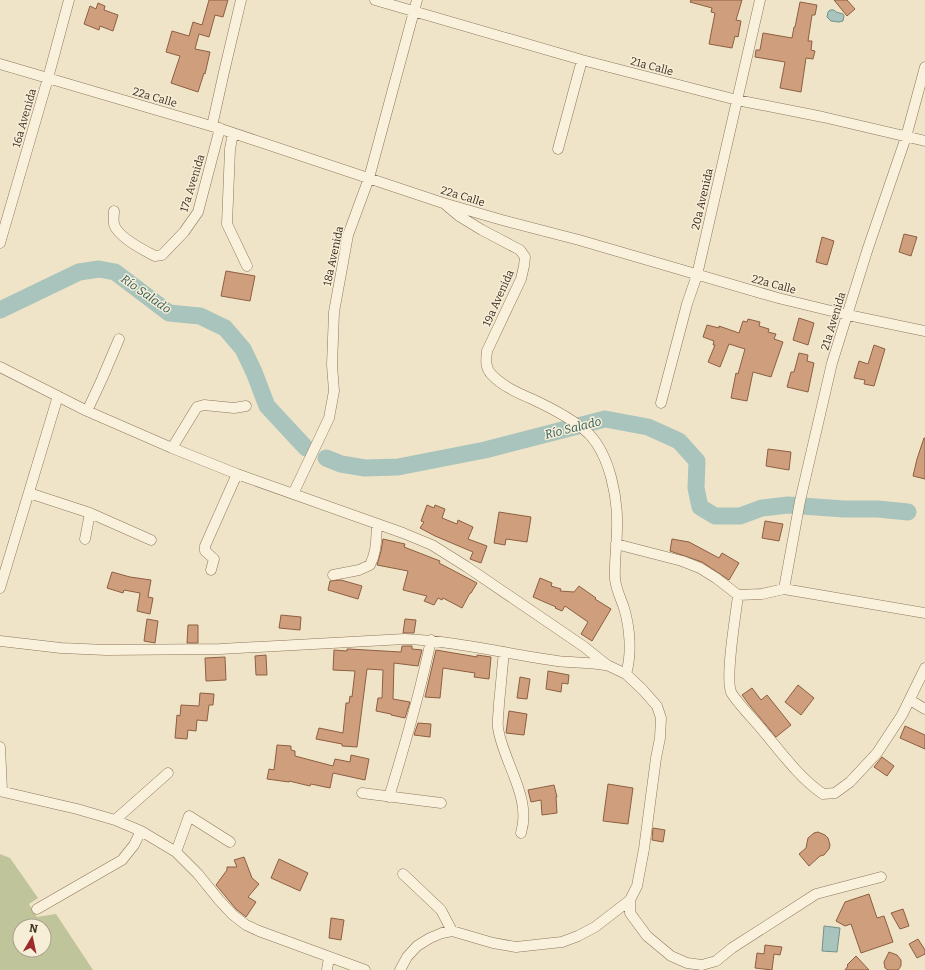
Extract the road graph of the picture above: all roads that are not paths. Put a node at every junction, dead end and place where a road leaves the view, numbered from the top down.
1 (68, 0) edge
2 (241, 0) edge
3 (375, 0) edge
4 (417, 0) edge
5 (760, 0) edge
6 (414, 12) junction
7 (582, 60) junction
8 (0, 64) edge
9 (925, 67) edge
10 (48, 78) junction
11 (737, 100) junction
12 (216, 127) junction
13 (233, 133) junction
14 (906, 137) junction
15 (925, 141) edge
16 (558, 149) dead end
17 (369, 178) junction
18 (443, 203) junction
19 (114, 211) dead end
20 (0, 243) edge
21 (247, 266) dead end
22 (697, 275) junction
23 (848, 315) junction
24 (925, 331) edge
25 (119, 339) dead end
26 (0, 367) edge
27 (58, 396) junction
28 (661, 403) dead end
29 (246, 406) dead end
30 (87, 411) junction
31 (172, 448) junction
32 (237, 474) junction
33 (29, 493) junction
34 (294, 494) junction
35 (90, 514) junction
36 (376, 524) junction
37 (85, 539) dead end
38 (151, 540) dead end
39 (616, 544) junction
40 (211, 570) dead end
41 (333, 574) dead end
42 (0, 588) edge
43 (784, 589) junction
44 (738, 594) junction
45 (925, 613) edge
46 (431, 640) junction
47 (0, 641) edge
48 (587, 649) junction
49 (504, 652) junction
50 (585, 662) junction
51 (607, 665) junction
52 (925, 668) edge
53 (626, 674) junction
54 (910, 700) junction
55 (925, 709) edge
56 (0, 747) edge
57 (168, 773) dead end
58 (1, 791) edge
59 (362, 793) dead end
60 (389, 798) junction
61 (441, 803) dead end
62 (115, 820) junction
63 (141, 831) junction
64 (521, 833) dead end
65 (230, 842) dead end
66 (176, 852) junction
67 (403, 874) dead end
68 (881, 877) dead end
69 (630, 900) junction
70 (36, 909) dead end
71 (452, 931) junction
72 (329, 957) junction
73 (327, 970) edge
74 (365, 970) edge
75 (400, 970) edge

1 - 10 street, 16a Avenida
2 - 12 street, 17a Avenida
3 - 6 street, 21a Calle
4 - 6 street, 18a Avenida
5 - 11 street, 20a Avenida
6 - 7 street, 21a Calle
6 - 17 street, 18a Avenida
7 - 11 street, 21a Calle
7 - 16 street
8 - 10 street, 22a Calle
9 - 14 street, 21a Avenida
10 - 12 street, 22a Calle
10 - 20 street, 16a Avenida
11 - 14 street, 21a Calle
11 - 22 street, 20a Avenida
12 - 13 street, 22a Calle
12 - 19 street, 17a Avenida
13 - 17 street, 22a Calle
13 - 21 street
14 - 15 street, 21a Calle
14 - 23 street, 21a Avenida
17 - 18 street, 22a Calle
17 - 34 street, 18a Avenida
18 - 22 street, 22a Calle
18 - 39 street, 19a Avenida
22 - 23 street, 22a Calle
22 - 28 street, 20a Avenida
23 - 24 street, 22a Calle
23 - 43 street, 21a Avenida
25 - 30 street
26 - 27 street
27 - 30 street
27 - 33 street
29 - 31 street
30 - 31 street
31 - 32 street
32 - 34 street
32 - 40 street
33 - 35 street
33 - 42 street
34 - 36 street
35 - 37 street
35 - 38 street
36 - 41 street
36 - 48 street
39 - 44 street
39 - 53 street
43 - 44 street
43 - 45 street
44 - 54 street
46 - 47 street
46 - 49 street
46 - 60 street
48 - 50 street
48 - 51 street
49 - 50 street
49 - 64 street
50 - 51 street
51 - 53 street
52 - 54 street
53 - 69 street
54 - 55 street
56 - 58 street
57 - 62 street
58 - 62 street
59 - 60 street
60 - 61 street
62 - 63 street
63 - 66 street
63 - 70 street
65 - 66 street
66 - 72 street
67 - 71 street
68 - 69 street
69 - 71 street
71 - 75 street
72 - 73 street
72 - 74 street

